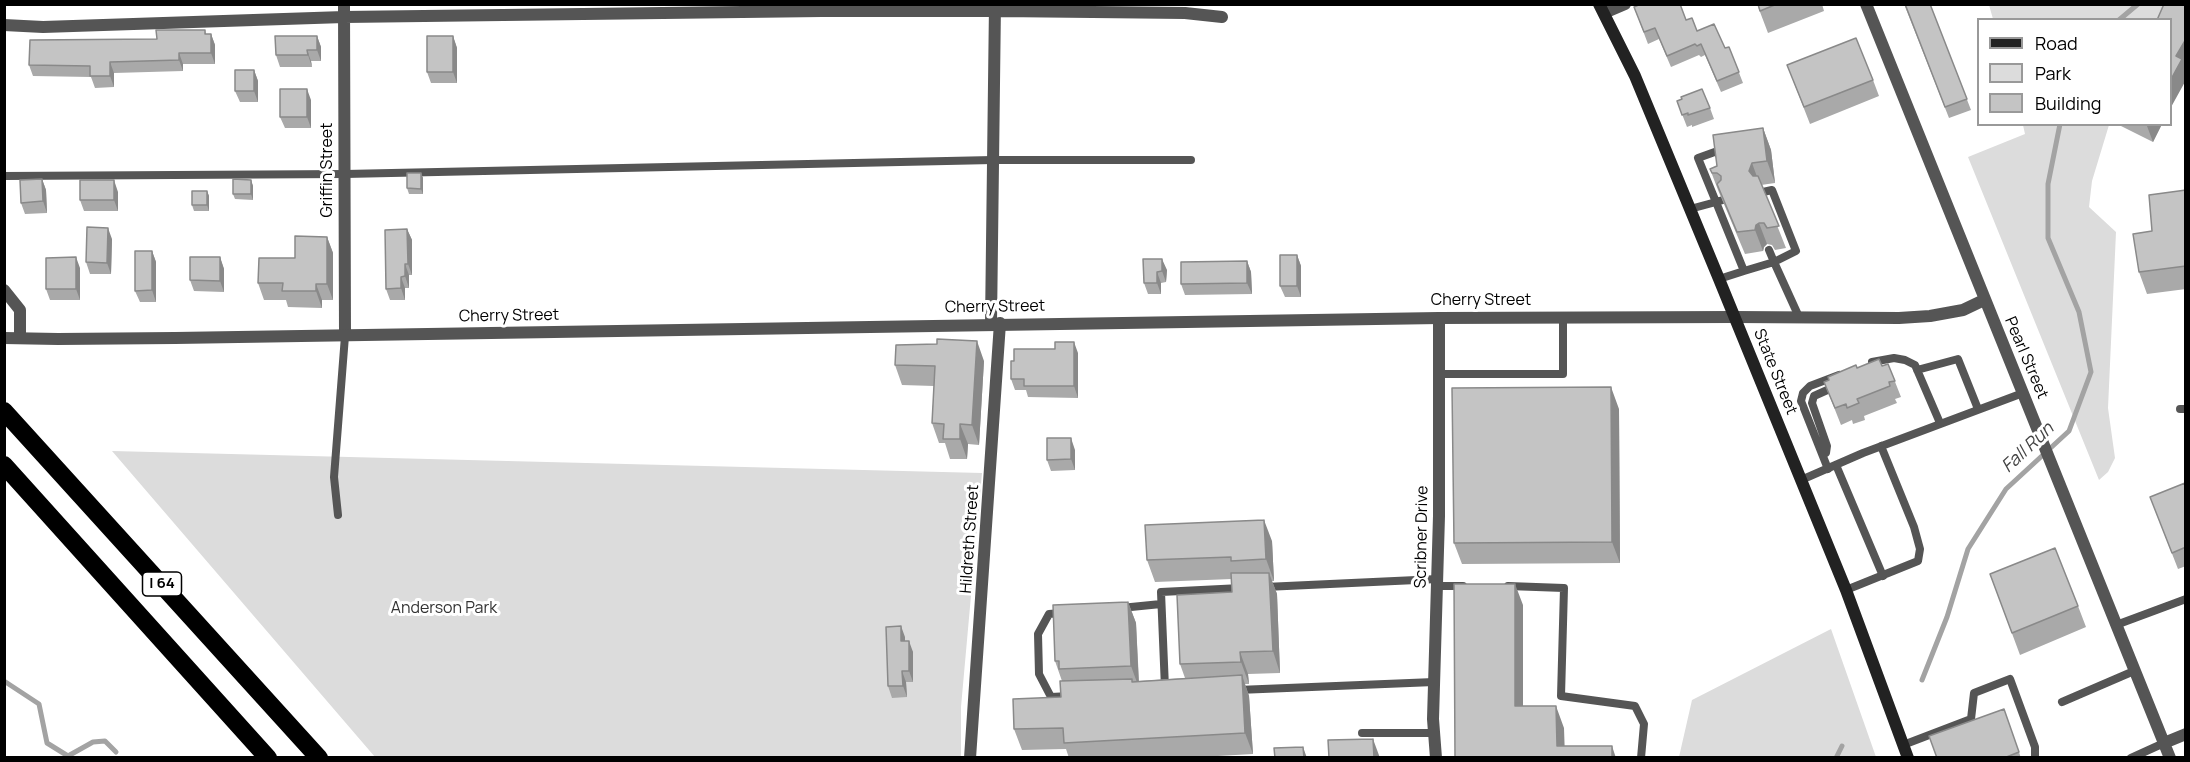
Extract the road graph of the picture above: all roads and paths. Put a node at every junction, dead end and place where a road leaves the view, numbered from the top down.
1 (1625, 4) edge
2 (1866, 4) edge
3 (822, 8) edge
4 (995, 8) edge
5 (1601, 9) edge
6 (344, 11) edge
7 (1222, 17) dead end
8 (4, 25) edge
9 (1729, 147) edge
10 (993, 160) junction
11 (1191, 160) dead end
12 (345, 174) junction
13 (4, 176) edge
14 (1763, 192) edge
15 (1719, 201) junction
16 (1690, 209) junction
17 (1769, 250) dead end
18 (1774, 262) junction
19 (1744, 271) junction
20 (1719, 279) junction
21 (4, 290) edge
22 (1984, 300) junction
23 (1734, 316) junction
24 (1563, 317) junction
25 (1798, 317) junction
26 (1439, 318) junction
27 (996, 323) junction
28 (345, 336) junction
29 (4, 338) edge
30 (20, 338) junction
31 (1864, 365) edge
32 (1917, 370) junction
33 (1847, 372) edge
34 (1439, 375) junction
35 (2023, 393) junction
36 (1978, 409) junction
37 (4, 411) edge
38 (1940, 423) junction
39 (1881, 446) junction
40 (4, 465) edge
41 (1836, 465) junction
42 (1828, 469) junction
43 (1801, 480) junction
44 (338, 515) dead end
45 (1883, 576) junction
46 (1438, 583) junction
47 (1470, 586) edge
48 (1505, 586) edge
49 (1846, 590) junction
50 (2186, 599) edge
51 (1161, 604) junction
52 (1116, 608) edge
53 (1071, 612) edge
54 (2116, 625) junction
55 (2134, 671) junction
56 (1434, 682) junction
57 (1228, 690) edge
58 (1175, 692) edge
59 (1154, 693) edge
60 (1165, 693) junction
61 (1074, 696) edge
62 (2062, 702) dead end
63 (1362, 733) dead end
64 (1434, 733) junction
65 (2186, 734) edge
66 (2164, 743) junction
67 (1903, 745) junction
68 (268, 758) edge
69 (319, 758) edge
70 (970, 758) edge
71 (1436, 758) edge
72 (1641, 758) edge
73 (1908, 758) edge
74 (2035, 758) edge
75 (2131, 758) edge
76 (2170, 758) edge

1 - 5 street
2 - 22 street, Pearl Street
3 - 4 street
3 - 6 street
4 - 7 street
4 - 10 street, Hildreth Street
5 - 16 main road, State Street
6 - 8 street
6 - 12 street, Griffin Street
9 - 15 lane
10 - 11 lane
10 - 12 lane
10 - 27 street, Hildreth Street
12 - 13 lane
12 - 28 street, Griffin Street
14 - 18 lane
15 - 16 lane
15 - 19 lane
16 - 20 main road, State Street
17 - 18 lane
18 - 19 lane
18 - 25 lane
19 - 20 lane
20 - 23 main road, State Street
21 - 30 street
22 - 25 street, Cherry Street
22 - 35 street, Pearl Street
23 - 24 street, Cherry Street
23 - 25 street, Cherry Street
23 - 43 main road, State Street
24 - 26 street, Cherry Street
24 - 34 lane
26 - 27 street, Cherry Street
26 - 34 street, Scribner Drive
27 - 28 street, Cherry Street
27 - 70 street, Hildreth Street
28 - 30 street, Cherry Street
28 - 44 lane
29 - 30 street, Cherry Street
31 - 32 lane
32 - 36 lane
32 - 38 lane
33 - 42 lane
34 - 46 street, Scribner Drive
35 - 36 lane
35 - 54 street, Pearl Street
36 - 38 lane
37 - 69 highway, I 64
38 - 39 lane
39 - 41 lane
39 - 45 lane
40 - 68 highway, I 64
41 - 42 lane
41 - 45 lane
42 - 43 lane
43 - 49 main road, State Street
45 - 49 lane
46 - 47 lane
46 - 51 lane
46 - 56 street, Scribner Drive
48 - 72 lane
49 - 67 main road, State Street
50 - 54 lane
51 - 52 lane
51 - 60 lane
53 - 61 lane
54 - 55 street, Pearl Street
55 - 62 lane
55 - 66 street, Pearl Street
56 - 57 lane
56 - 64 street, Scribner Drive
58 - 60 lane
59 - 60 lane
63 - 64 lane
64 - 71 street, Scribner Drive
65 - 66 street
66 - 75 lane
66 - 76 street, Pearl Street
67 - 73 main road, State Street
67 - 74 lane

